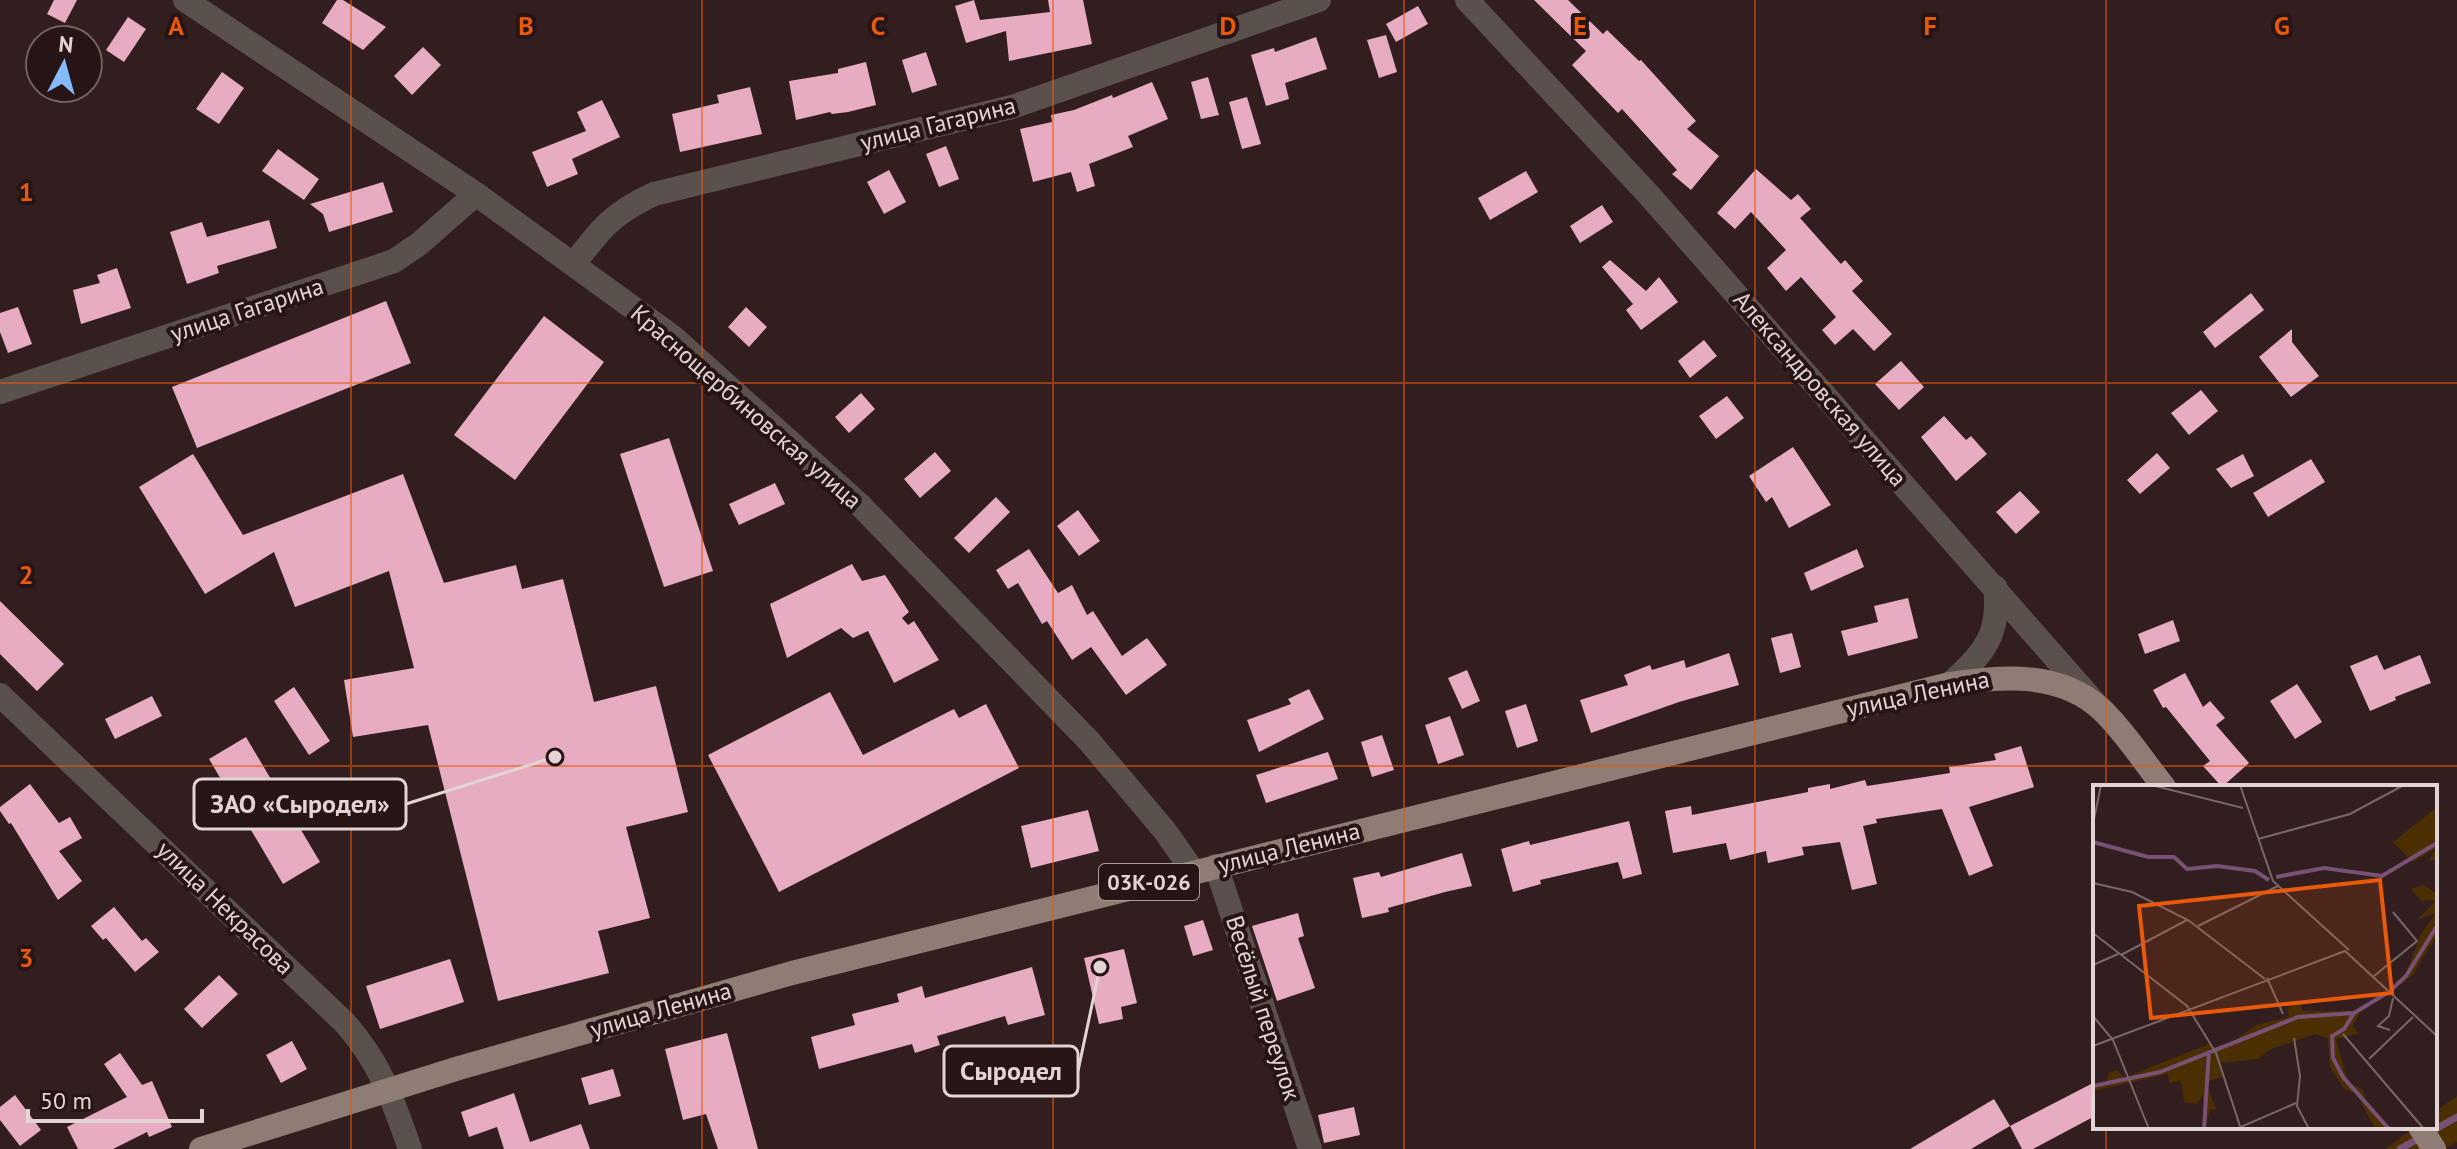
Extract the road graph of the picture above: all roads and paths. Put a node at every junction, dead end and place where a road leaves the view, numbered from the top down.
1 (185, 0) edge
2 (1319, 0) edge
3 (1467, 0) edge
4 (476, 194) junction
5 (574, 264) junction
6 (0, 392) edge
7 (1995, 587) junction
8 (1950, 684) junction
9 (0, 695) edge
10 (2101, 710) junction
11 (2162, 785) edge
12 (1204, 869) junction
13 (389, 1090) junction
14 (2421, 1129) edge
15 (201, 1149) edge
16 (410, 1149) edge
17 (1310, 1149) edge
18 (2434, 1149) edge

1 - 4 street, Краснощербиновская улица
2 - 5 street, улица Гагарина
3 - 7 street, Александровская улица
4 - 5 street, Краснощербиновская улица
4 - 6 street, улица Гагарина
5 - 12 street, Краснощербиновская улица
7 - 8 street
7 - 10 street, Александровская улица
8 - 10 main road, улица Ленина / 03К-026
8 - 12 main road, улица Ленина / 03К-026
9 - 13 street, улица Некрасова
10 - 11 main road, Александровская улица / 03К-026
12 - 13 main road, улица Ленина / 03К-026
12 - 17 street, Весёлый переулок
13 - 15 main road, улица Ленина / 03К-026
13 - 16 street, улица Некрасова
14 - 18 main road

